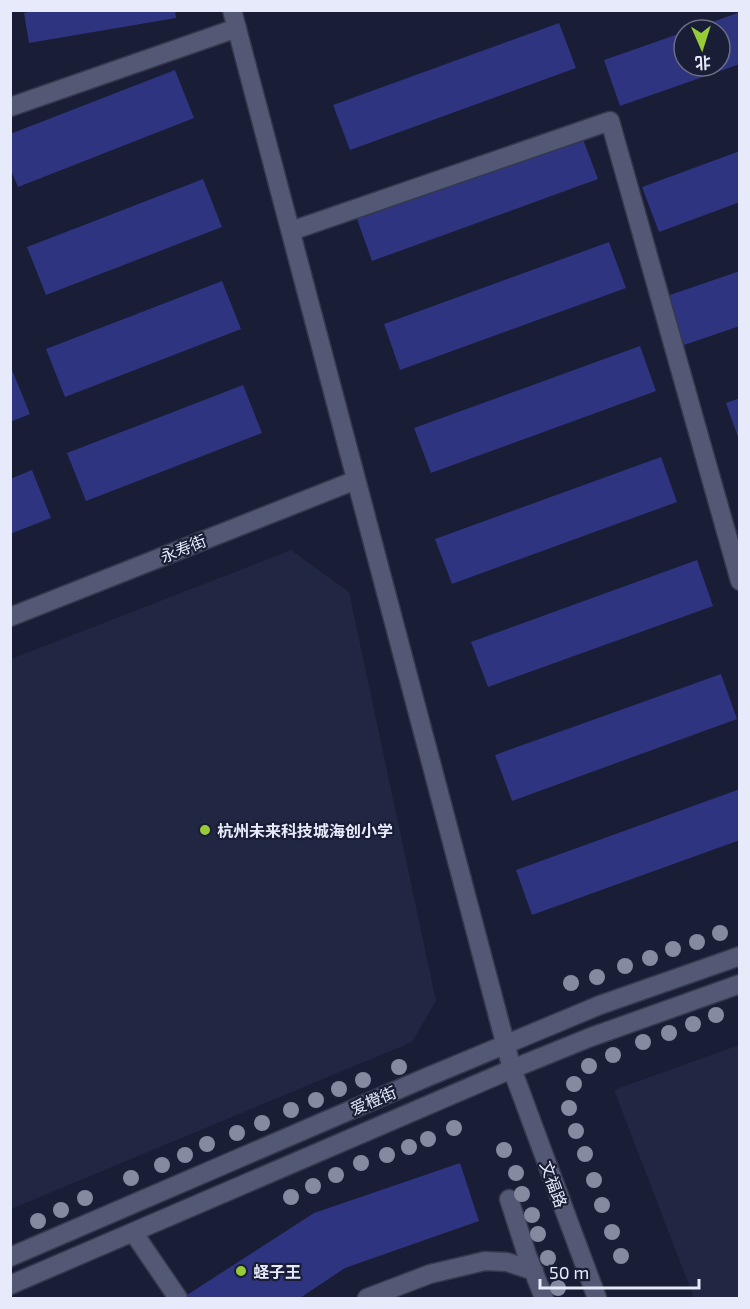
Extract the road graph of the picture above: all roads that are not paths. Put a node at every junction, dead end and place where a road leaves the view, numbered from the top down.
1 (235, 19) edge
2 (10, 107) edge
3 (291, 231) junction
4 (356, 480) junction
5 (740, 580) edge
6 (10, 617) edge
7 (740, 956) edge
8 (740, 984) edge
9 (505, 1044) junction
10 (512, 1069) junction
11 (509, 1199) dead end
12 (133, 1232) junction
13 (10, 1257) edge
14 (534, 1271) junction
15 (10, 1285) edge
16 (178, 1299) edge
17 (367, 1299) edge
18 (544, 1299) edge
19 (597, 1299) edge

1 - 2 street
1 - 3 street, 文福路
3 - 4 street, 文福路
3 - 5 street
4 - 6 street, 永寿街
4 - 9 street, 文福路
7 - 9 street, 爱橙街
8 - 10 street, 爱橙街
9 - 10 street, 文福路
9 - 13 street, 爱橙街
10 - 12 street, 爱橙街
10 - 19 street, 文福路
11 - 14 street
12 - 15 street, 爱橙街
12 - 16 street
14 - 17 street
14 - 18 street

